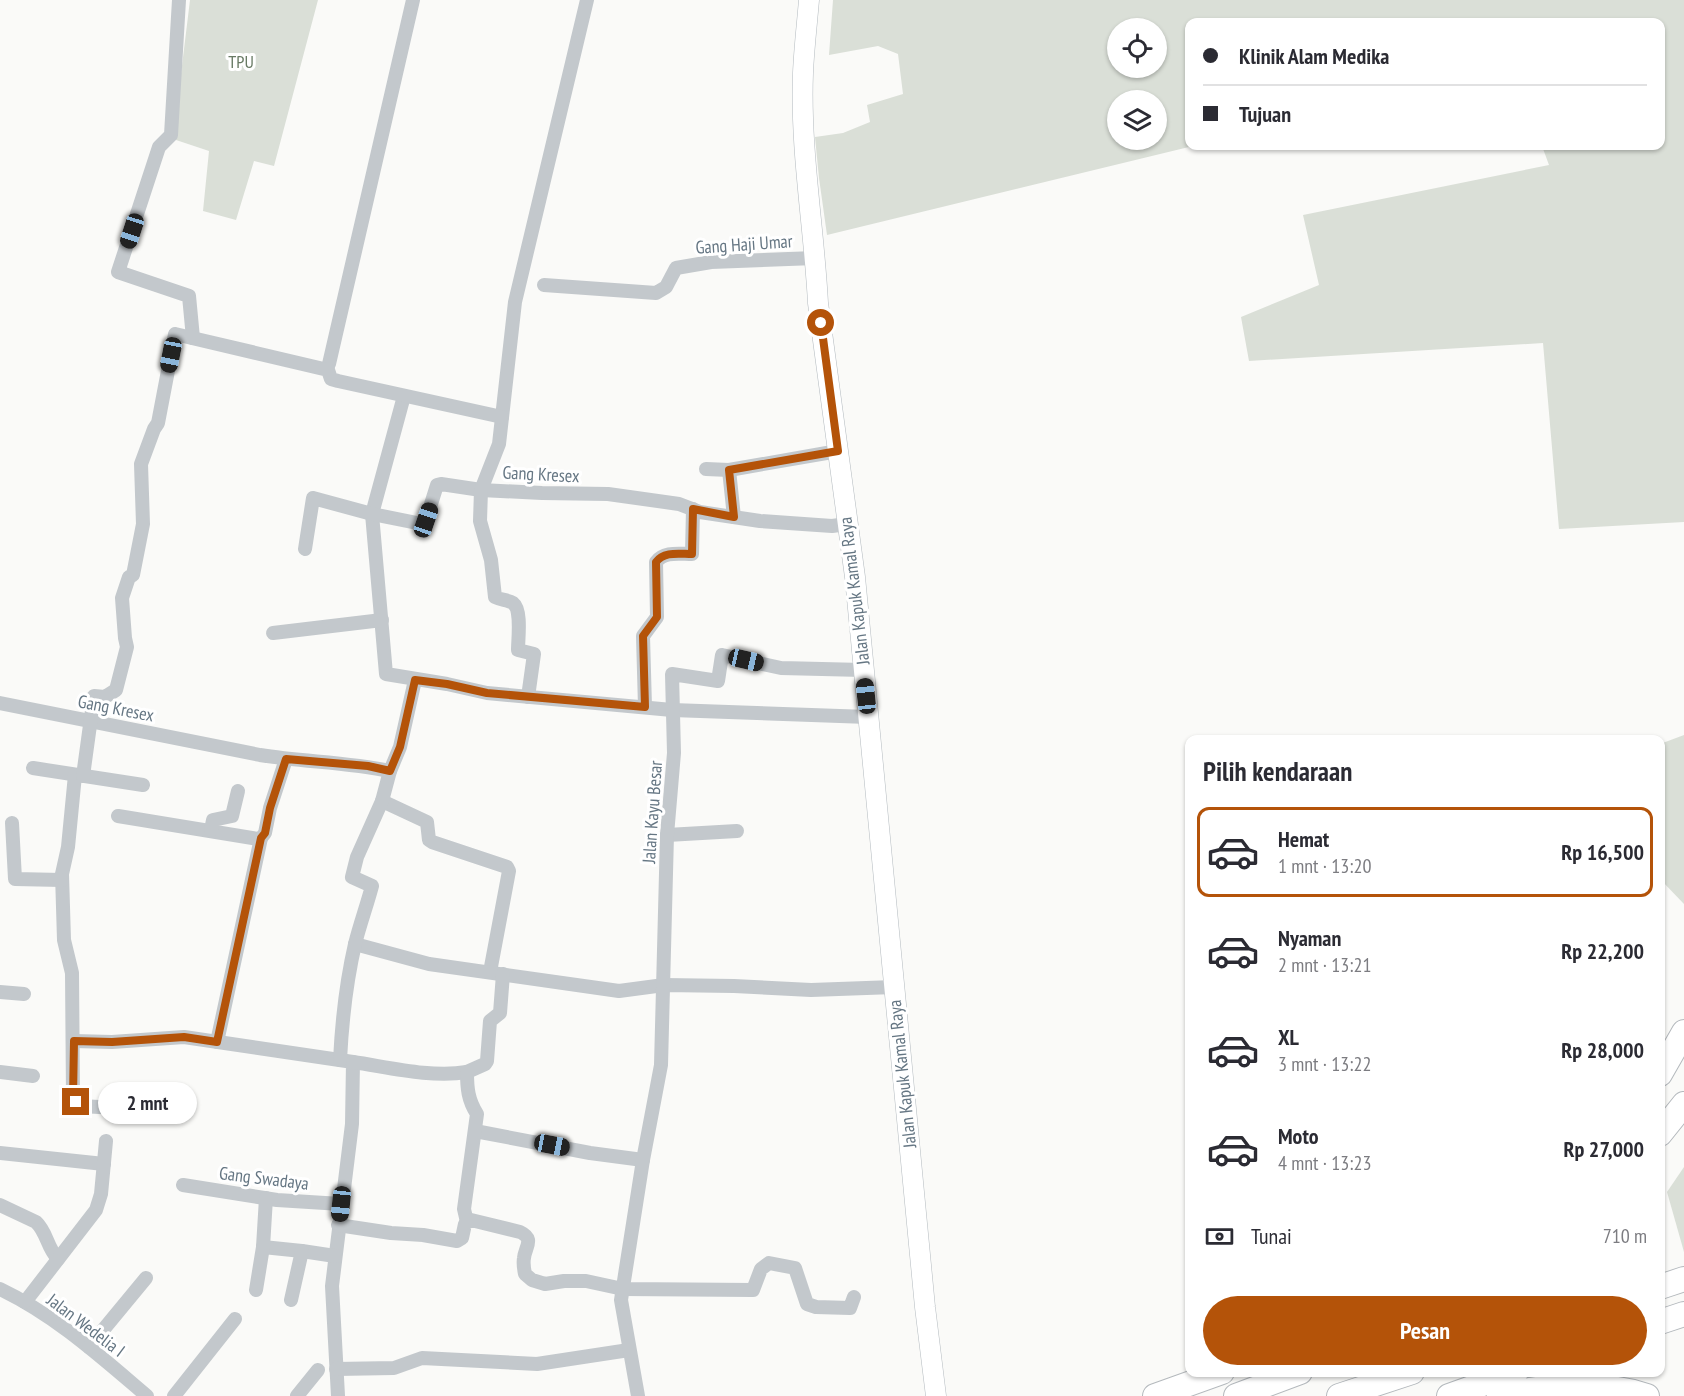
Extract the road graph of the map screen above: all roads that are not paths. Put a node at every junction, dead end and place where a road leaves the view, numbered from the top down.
1 (179, 0) edge
2 (413, 0) edge
3 (587, 0) edge
4 (809, 0) edge
5 (815, 258) junction
6 (544, 285) dead end
7 (193, 338) junction
8 (329, 364) dead end
9 (404, 396) junction
10 (502, 417) junction
11 (838, 451) junction
12 (706, 469) dead end
13 (729, 470) junction
14 (482, 490) junction
15 (693, 509) junction
16 (372, 513) junction
17 (734, 517) junction
18 (846, 524) junction
19 (305, 549) dead end
20 (382, 620) junction
21 (273, 633) dead end
22 (863, 670) junction
23 (415, 680) junction
24 (528, 697) junction
25 (0, 703) edge
26 (645, 707) junction
27 (672, 710) junction
28 (868, 717) junction
29 (92, 721) junction
30 (286, 759) junction
31 (33, 768) dead end
32 (390, 771) junction
33 (79, 776) junction
34 (143, 785) dead end
35 (238, 791) dead end
36 (382, 801) junction
37 (118, 816) dead end
38 (12, 823) dead end
39 (211, 830) junction
40 (737, 831) dead end
41 (667, 835) junction
42 (261, 838) junction
43 (62, 880) junction
44 (356, 944) junction
45 (496, 973) junction
46 (664, 985) junction
47 (894, 987) junction
48 (0, 992) edge
49 (24, 994) dead end
50 (1684, 1032) edge
51 (74, 1041) junction
52 (217, 1042) junction
53 (1684, 1059) edge
54 (346, 1061) junction
55 (1665, 1065) edge
56 (0, 1072) edge
57 (467, 1072) junction
58 (33, 1076) dead end
59 (1665, 1085) edge
60 (1684, 1104) edge
61 (136, 1109) dead end
62 (1665, 1128) edge
63 (475, 1131) junction
64 (106, 1141) dead end
65 (0, 1153) edge
66 (643, 1160) junction
67 (104, 1164) junction
68 (183, 1185) dead end
69 (266, 1198) junction
70 (341, 1204) junction
71 (0, 1205) edge
72 (467, 1222) junction
73 (338, 1225) junction
74 (262, 1247) junction
75 (302, 1251) junction
76 (335, 1256) junction
77 (57, 1259) junction
78 (146, 1278) dead end
79 (0, 1289) edge
80 (623, 1289) junction
81 (256, 1290) dead end
82 (854, 1297) dead end
83 (291, 1300) dead end
84 (25, 1302) junction
85 (1684, 1314) edge
86 (235, 1319) dead end
87 (1665, 1320) edge
88 (89, 1347) junction
89 (629, 1350) junction
90 (336, 1362) junction
91 (318, 1370) dead end
92 (1208, 1377) edge
93 (1286, 1377) edge
94 (1397, 1377) edge
95 (1502, 1377) edge
96 (147, 1396) edge
97 (174, 1396) edge
98 (297, 1396) edge
99 (338, 1396) edge
100 (638, 1396) edge
101 (936, 1396) edge
102 (1155, 1396) edge
103 (1236, 1396) edge
104 (1339, 1396) edge
105 (1449, 1396) edge
106 (1499, 1396) edge
107 (1647, 1396) edge

1 - 7 street
2 - 8 street
3 - 10 street
4 - 5 main road, Jalan Kapuk Kamal Raya
5 - 6 street, Gang Haji Umar
5 - 11 main road, Jalan Kapuk Kamal Raya
7 - 9 street
7 - 29 street
9 - 10 street
9 - 16 street
10 - 14 street
11 - 13 street
11 - 18 main road, Jalan Kapuk Kamal Raya
12 - 13 street
13 - 17 street
14 - 15 street, Gang Kresex
14 - 16 street, Gang Kresex
14 - 24 street
15 - 17 street, Gang Kresex
15 - 26 street
16 - 19 street, Gang Kresex
16 - 20 street
17 - 18 street, Gang Kresex
18 - 22 main road, Jalan Kapuk Kamal Raya
20 - 21 street
20 - 23 street
22 - 27 street, Jalan Kayu Besar
22 - 28 main road, Jalan Kapuk Kamal Raya
23 - 24 street
23 - 32 street
24 - 26 street
25 - 29 street, Gang Kresex
26 - 27 street
27 - 28 street
27 - 41 street, Jalan Kayu Besar
28 - 47 main road, Jalan Kapuk Kamal Raya
29 - 30 street, Gang Kresex
29 - 33 street
30 - 32 street
30 - 42 street
31 - 33 street
32 - 36 street
33 - 34 street
33 - 43 street
35 - 39 street
36 - 44 street
36 - 45 street
37 - 39 street
38 - 43 street
39 - 42 street
40 - 41 street
41 - 46 street, Jalan Kayu Besar
42 - 52 street
43 - 51 street
44 - 45 street
44 - 54 street
45 - 46 street
45 - 57 street
46 - 47 street
46 - 66 street, Jalan Kayu Besar
47 - 101 main road, Jalan Kapuk Kamal Raya
48 - 49 street
50 - 55 highway
51 - 52 street
51 - 61 street
52 - 54 street
53 - 59 highway
54 - 57 street
54 - 70 street
56 - 58 street
57 - 63 street
60 - 62 highway
63 - 66 street
63 - 72 street
64 - 67 street
65 - 67 street
66 - 80 street, Jalan Kayu Besar
67 - 77 street
68 - 69 street, Gang Swadaya
69 - 70 street, Gang Swadaya
69 - 74 street
70 - 73 street
71 - 77 street
72 - 73 street
72 - 80 street
73 - 76 street
74 - 75 street
74 - 81 street
75 - 76 street
75 - 83 street
76 - 90 street
77 - 84 street
78 - 88 street
79 - 84 street, Jalan Wedelia I
80 - 82 street
80 - 89 street, Jalan Kayu Besar
84 - 88 street, Jalan Wedelia I
85 - 87 highway
86 - 97 street
88 - 96 street, Jalan Wedelia I
89 - 90 street
89 - 100 street, Jalan Kayu Besar
90 - 99 street
91 - 98 street
92 - 102 highway
93 - 103 highway
94 - 104 highway
95 - 105 highway
106 - 107 highway

